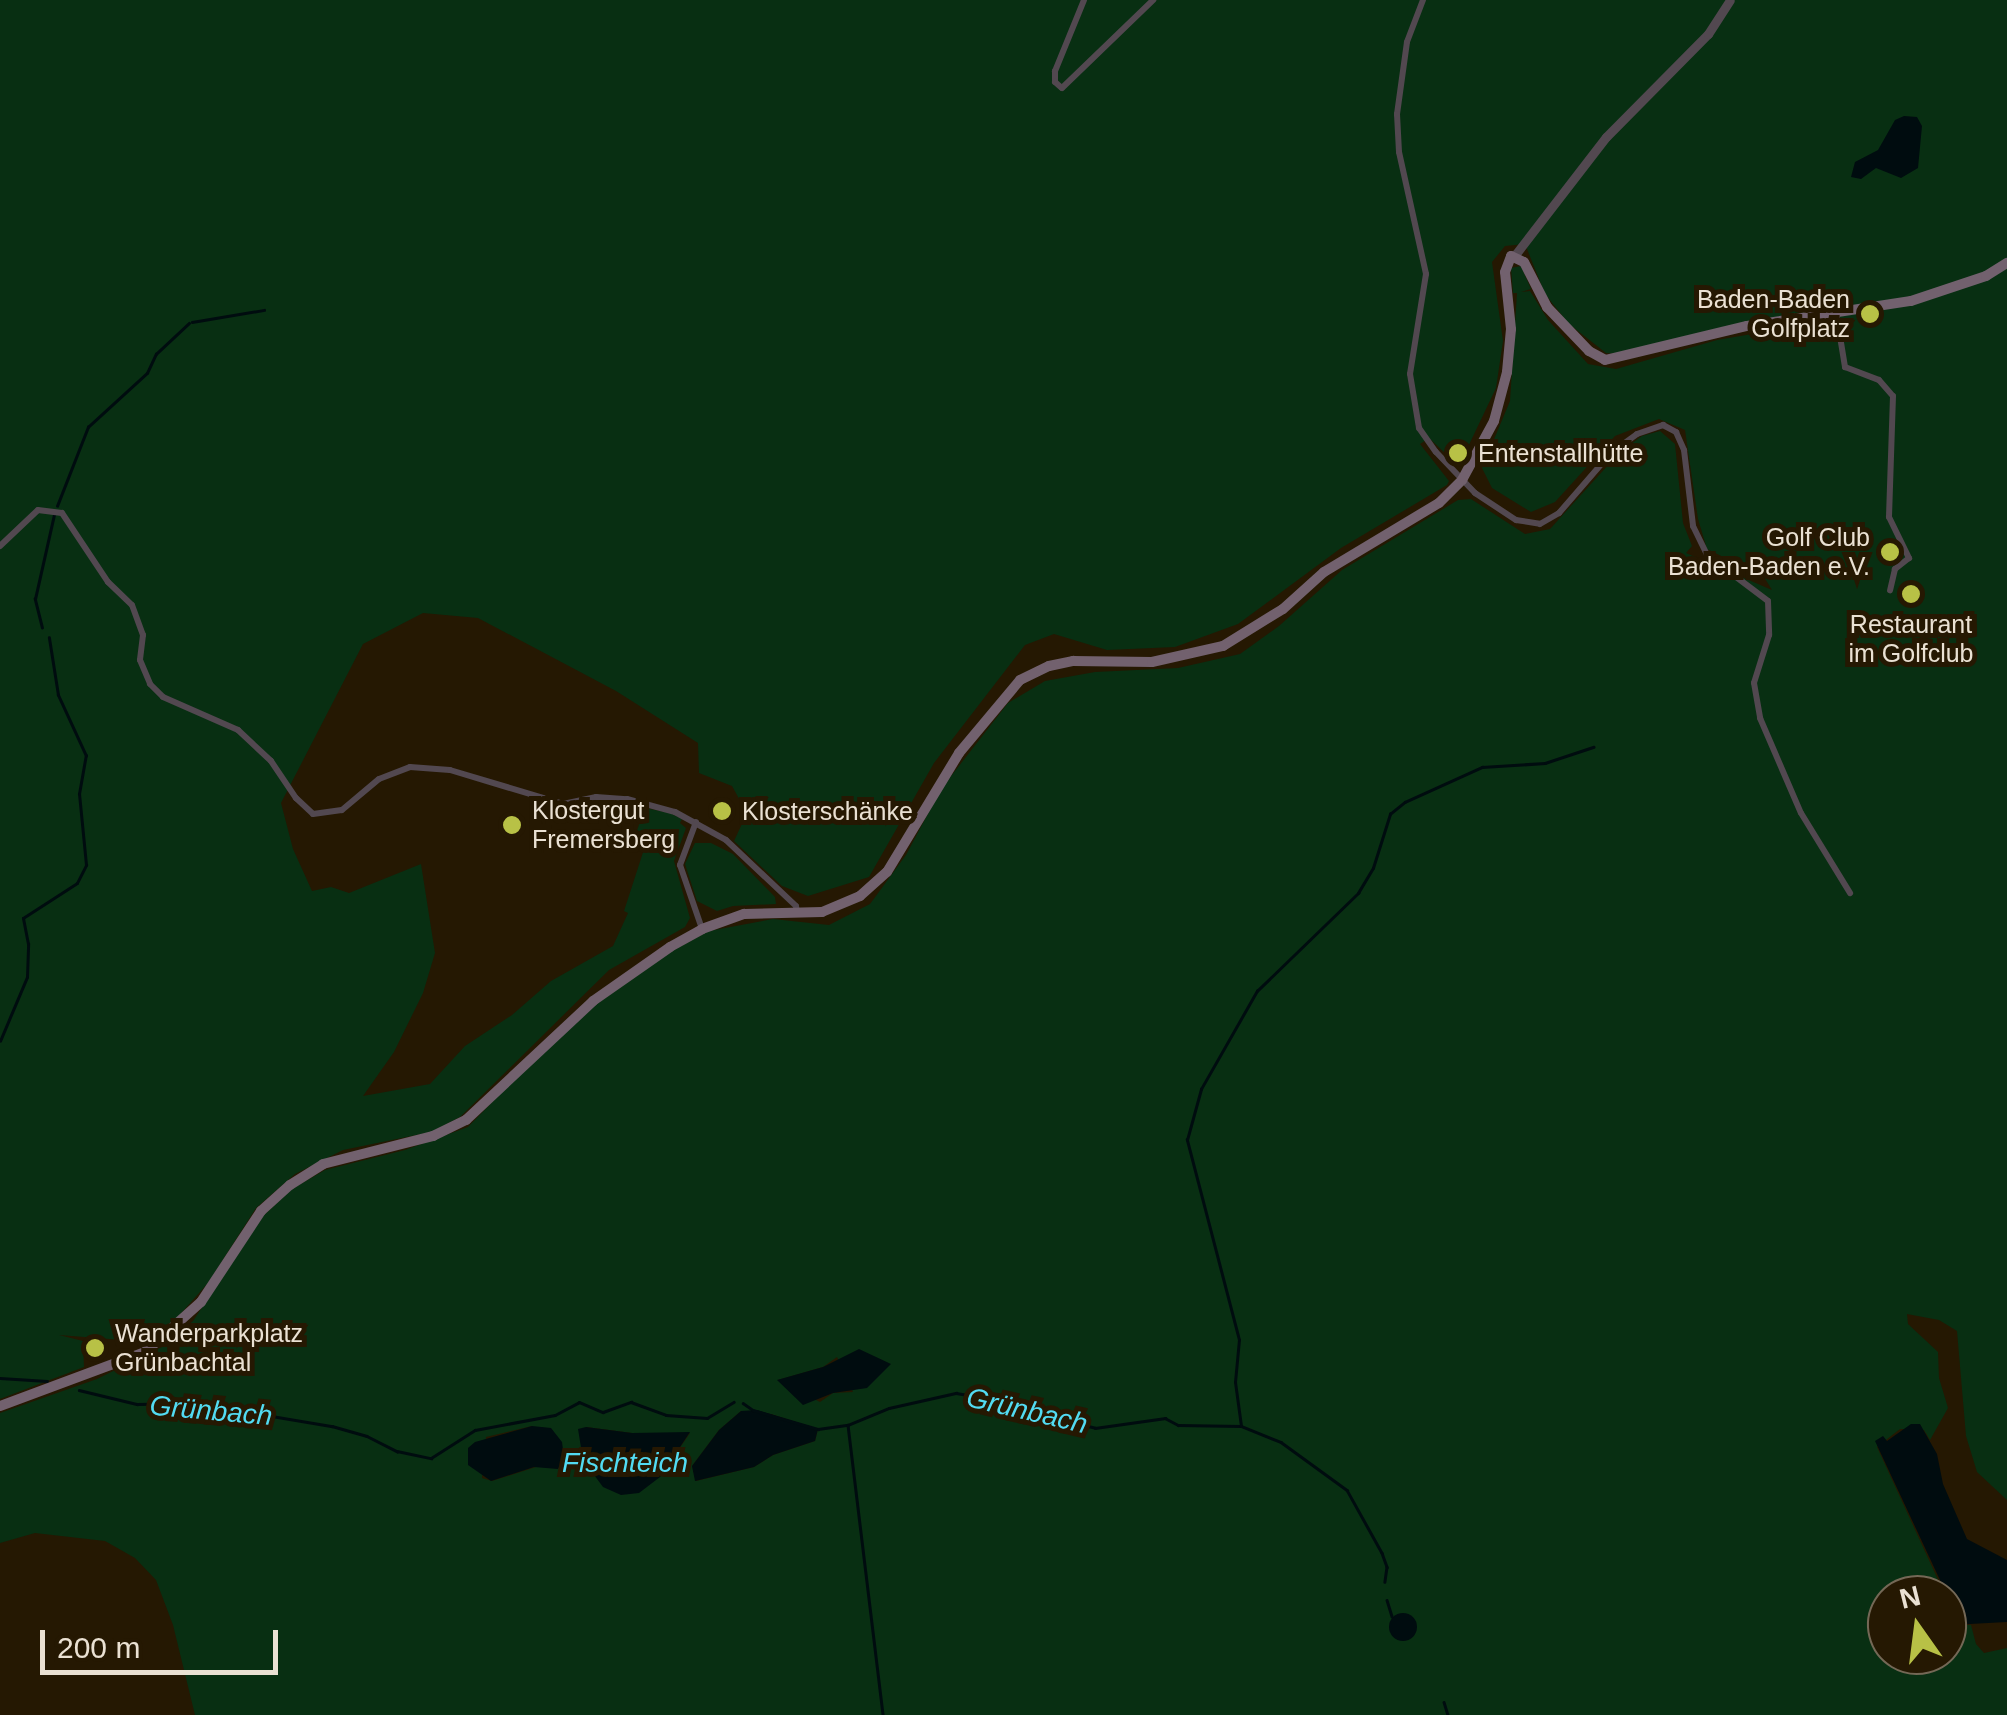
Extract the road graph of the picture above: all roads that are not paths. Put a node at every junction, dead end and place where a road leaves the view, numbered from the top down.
1 (1084, 0) edge
2 (1154, 0) edge
3 (1423, 0) edge
4 (1730, 0) edge
5 (1515, 255) junction
6 (2007, 263) edge
7 (1836, 312) junction
8 (1462, 480) junction
9 (0, 546) edge
10 (1890, 590) dead end
11 (696, 822) junction
12 (1850, 893) dead end
13 (797, 912) junction
14 (702, 928) junction
15 (0, 1406) edge

1 - 2 street
3 - 8 street
4 - 5 street
5 - 7 main road
5 - 8 main road
6 - 7 main road
7 - 10 street
8 - 12 street
8 - 13 main road
9 - 11 street
11 - 13 street
11 - 14 street
13 - 14 main road
14 - 15 main road

